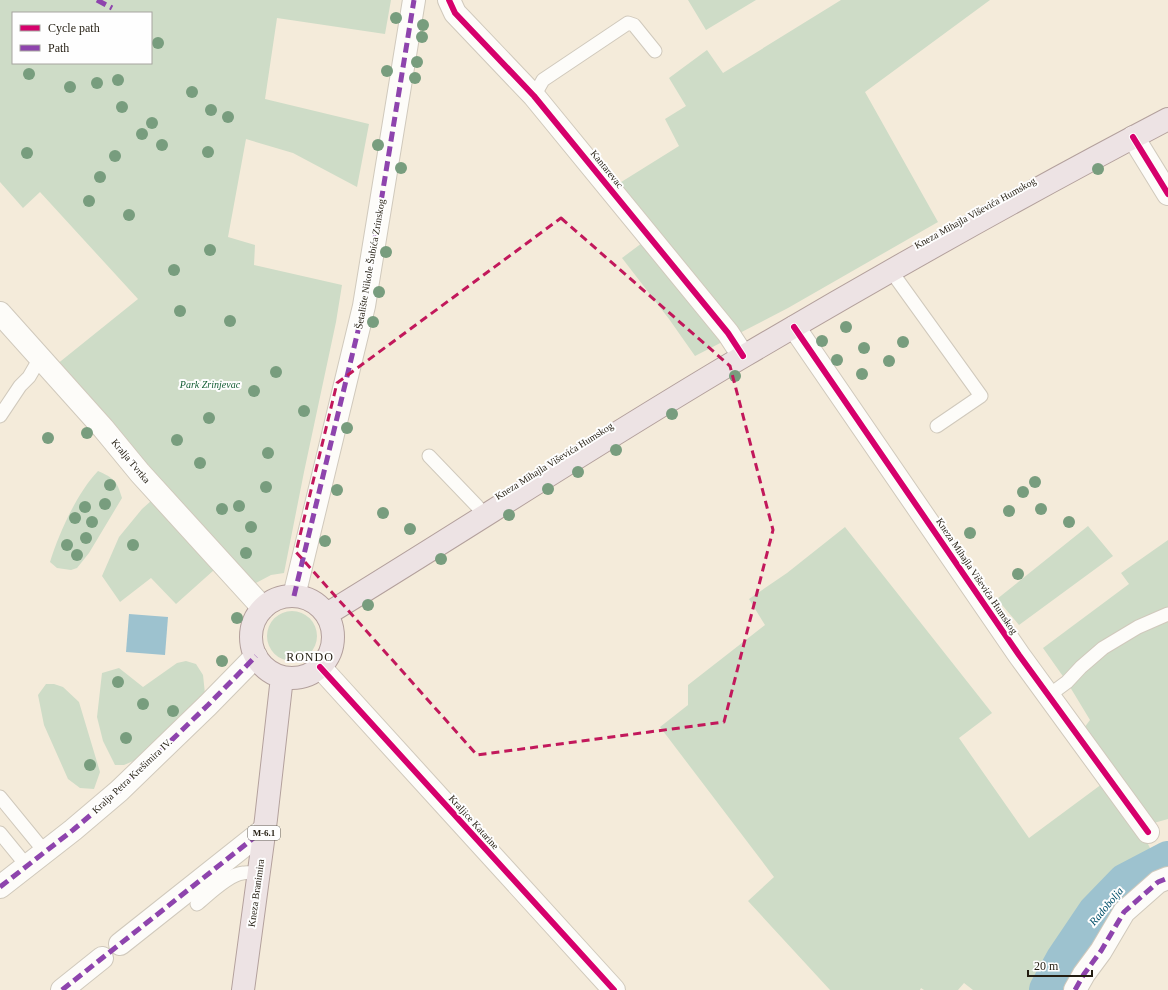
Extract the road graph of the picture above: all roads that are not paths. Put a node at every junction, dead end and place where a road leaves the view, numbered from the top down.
1 (414, 0) edge
2 (449, 0) edge
3 (655, 51) dead end
4 (534, 96) junction
5 (1168, 119) edge
6 (1133, 137) junction
7 (1168, 194) edge
8 (891, 271) junction
9 (0, 313) edge
10 (794, 327) junction
11 (744, 356) junction
12 (40, 358) junction
13 (0, 416) edge
14 (937, 426) dead end
15 (429, 456) dead end
16 (484, 516) junction
17 (294, 596) junction
18 (263, 608) junction
19 (327, 614) junction
20 (1168, 614) edge
21 (256, 656) junction
22 (320, 667) junction
23 (282, 676) junction
24 (1048, 696) junction
25 (0, 797) edge
26 (265, 829) junction
27 (1148, 832) dead end
28 (0, 834) edge
29 (44, 852) junction
30 (27, 866) junction
31 (259, 874) junction
32 (1168, 878) edge
33 (0, 887) edge
34 (197, 904) dead end
35 (120, 944) dead end
36 (102, 958) dead end
37 (62, 990) edge
38 (243, 990) edge
39 (614, 990) edge
40 (1075, 990) edge

1 - 17 street, Šetalište Nikole Šubića Zrinskog
2 - 4 street, Kantarevac
3 - 4 lane
4 - 11 street, Kantarevac
5 - 6 main road, Kneza Mihajla Viševića Humskog
6 - 7 street
6 - 8 main road, Kneza Mihajla Viševića Humskog
8 - 10 main road, Kneza Mihajla Viševića Humskog
8 - 14 lane
9 - 12 street, Kralja Tvrtka
10 - 11 main road, Kneza Mihajla Viševića Humskog
10 - 24 street, Kneza Mihajla Viševića Humskog
11 - 16 main road, Kneza Mihajla Viševića Humskog
12 - 13 lane
12 - 18 street, Kralja Tvrtka
15 - 16 lane
16 - 19 main road, Kneza Mihajla Viševića Humskog
17 - 18 main road
17 - 19 main road
18 - 21 main road
19 - 22 main road
20 - 24 lane
21 - 23 main road
21 - 29 street, Kralja Petra Krešimira IV.
22 - 23 main road
22 - 39 street, Kraljice Katarine
23 - 26 main road, Kneza Branimira / M-6.1
24 - 27 street, Kneza Mihajla Viševića Humskog
25 - 29 lane
26 - 31 main road, Kneza Branimira / M-6.1
26 - 35 street
28 - 30 lane
29 - 30 street, Kralja Petra Krešimira IV.
30 - 33 street, Kralja Petra Krešimira IV.
31 - 34 lane
31 - 38 main road, Kneza Branimira / M-6.1
32 - 40 street
36 - 37 street

